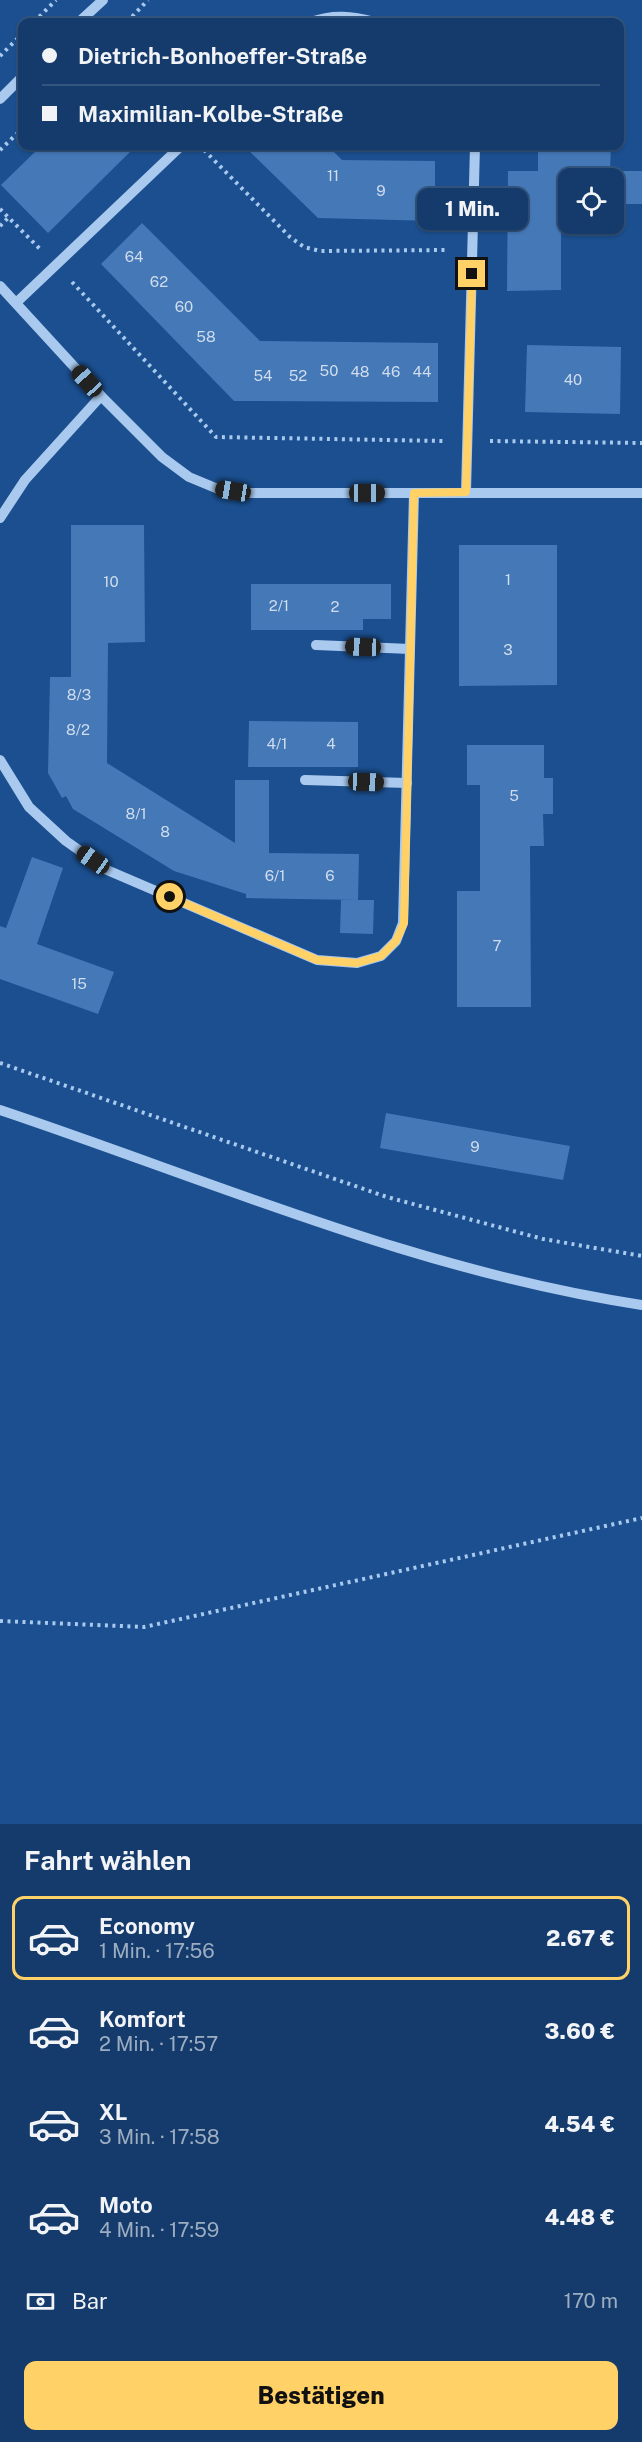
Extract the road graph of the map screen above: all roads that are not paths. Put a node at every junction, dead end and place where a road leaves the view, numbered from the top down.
1 (102, 0) edge
2 (83, 18) edge
3 (322, 18) edge
4 (359, 18) edge
5 (18, 81) edge
6 (0, 99) edge
7 (177, 150) edge
8 (475, 150) edge
9 (0, 286) edge
10 (17, 303) junction
11 (101, 396) junction
12 (466, 492) junction
13 (414, 493) junction
14 (642, 493) edge
15 (0, 518) edge
16 (316, 645) dead end
17 (410, 648) junction
18 (0, 760) edge
19 (305, 780) dead end
20 (407, 783) junction
21 (0, 1110) edge
22 (642, 1305) edge

1 - 2 street
3 - 4 street
5 - 6 street
7 - 10 street
8 - 12 street
9 - 10 street
10 - 11 street
11 - 13 street
11 - 15 street
12 - 13 street
12 - 14 street
13 - 17 street
16 - 17 street
17 - 20 street
18 - 20 street
19 - 20 street
21 - 22 street

